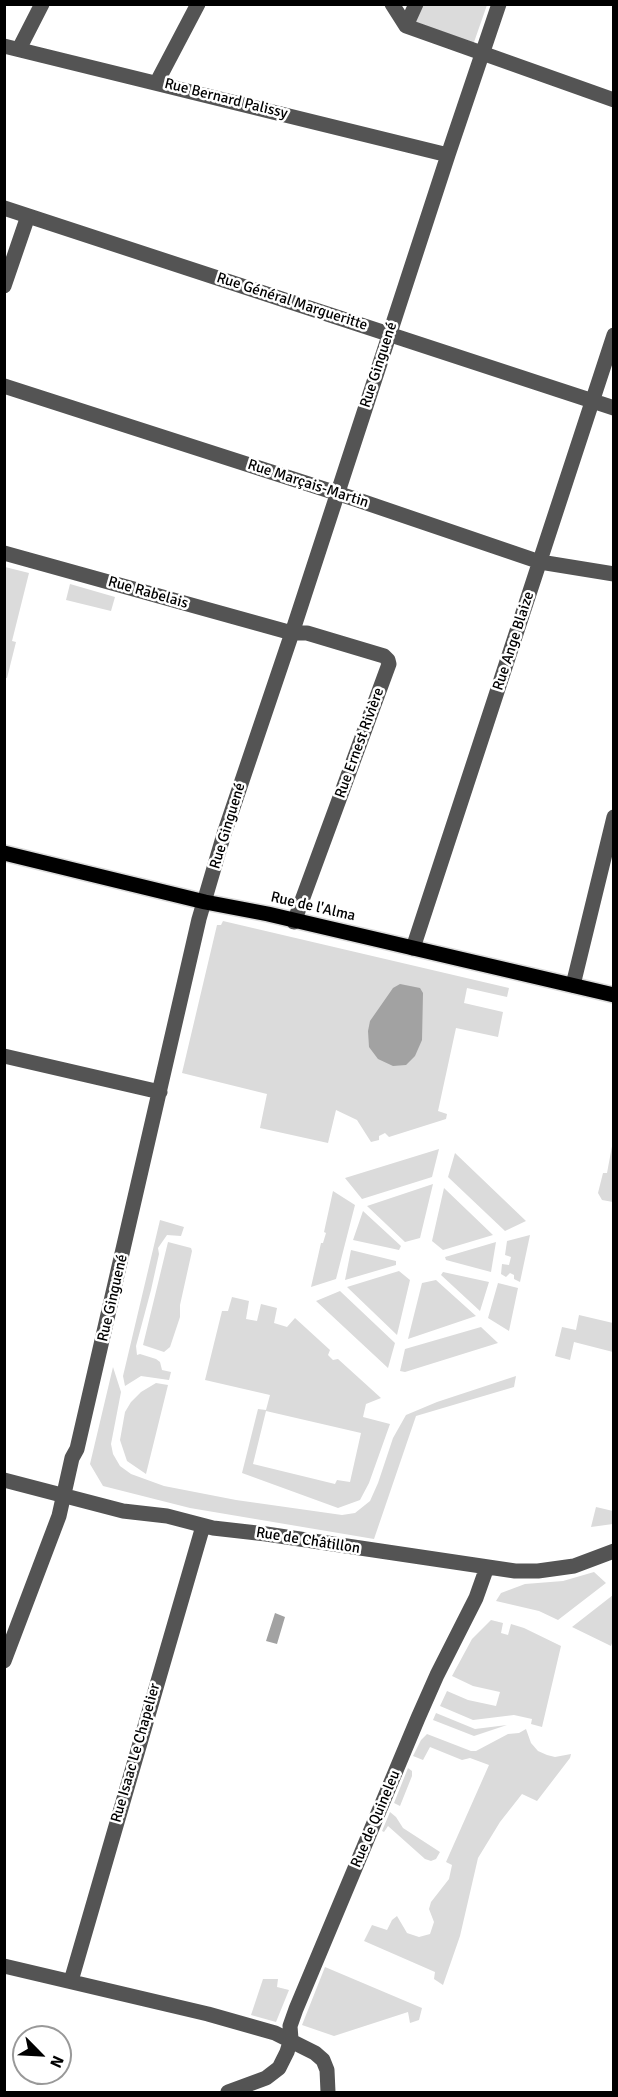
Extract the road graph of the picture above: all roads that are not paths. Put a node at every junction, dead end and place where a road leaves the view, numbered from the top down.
1 (42, 4) edge
2 (198, 4) edge
3 (392, 4) edge
4 (416, 4) edge
5 (499, 4) edge
6 (406, 26) junction
7 (12, 48) edge
8 (482, 54) junction
9 (157, 82) junction
10 (614, 100) edge
11 (448, 155) junction
12 (4, 208) edge
13 (28, 216) junction
14 (4, 286) edge
15 (389, 334) junction
16 (614, 335) edge
17 (4, 386) edge
18 (592, 400) junction
19 (614, 408) edge
20 (336, 494) junction
21 (4, 553) edge
22 (540, 562) junction
23 (614, 574) edge
24 (292, 633) junction
25 (614, 817) edge
26 (4, 853) edge
27 (205, 902) junction
28 (294, 922) junction
29 (413, 948) junction
30 (573, 985) junction
31 (614, 994) edge
32 (4, 1056) edge
33 (159, 1092) junction
34 (4, 1480) edge
35 (64, 1495) junction
36 (202, 1526) junction
37 (614, 1551) edge
38 (487, 1568) junction
39 (4, 1661) edge
40 (4, 1966) edge
41 (71, 1981) junction
42 (291, 2039) junction
43 (228, 2092) edge
44 (328, 2092) edge

1 - 7 street
2 - 9 street
3 - 6 street
4 - 6 street
5 - 8 street, Rue Ginguené
6 - 8 street
7 - 9 street, Rue Bernard Palissy
8 - 10 street
8 - 11 street, Rue Ginguené
9 - 11 street, Rue Bernard Palissy
11 - 15 street, Rue Ginguené
12 - 13 street, Rue Général Margueritte
13 - 14 street
13 - 15 street, Rue Général Margueritte
15 - 18 street, Rue Général Margueritte
15 - 20 street, Rue Ginguené
16 - 18 street, Rue Ange Blaize
17 - 20 street, Rue Marçais-Martin
18 - 19 street, Rue Général Margueritte
18 - 22 street, Rue Ange Blaize
20 - 22 street, Rue Marçais-Martin
20 - 24 street, Rue Ginguené
21 - 24 street, Rue Rabelais
22 - 23 street, Rue Marçais-Martin
22 - 29 street, Rue Ange Blaize
24 - 27 street, Rue Ginguené
24 - 28 street, Rue Ernest Rivière
25 - 30 street
26 - 27 main road, Rue de l'Alma
27 - 28 main road, Rue de l'Alma
27 - 33 street, Rue Ginguené
28 - 29 main road, Rue de l'Alma
29 - 30 main road, Rue de l'Alma
30 - 31 main road, Rue de l'Alma
32 - 33 street
33 - 35 street, Rue Ginguené
34 - 35 street, Rue de Châtillon
35 - 36 street, Rue de Châtillon
35 - 39 street, Rue Ginguené
36 - 38 street, Rue de Châtillon
36 - 41 street, Rue Isaac Le Chapelier
37 - 38 street, Rue de Châtillon
38 - 42 street, Rue de Quineleu
40 - 41 street
41 - 42 street
42 - 43 street, Rue de Quineleu
42 - 44 street

